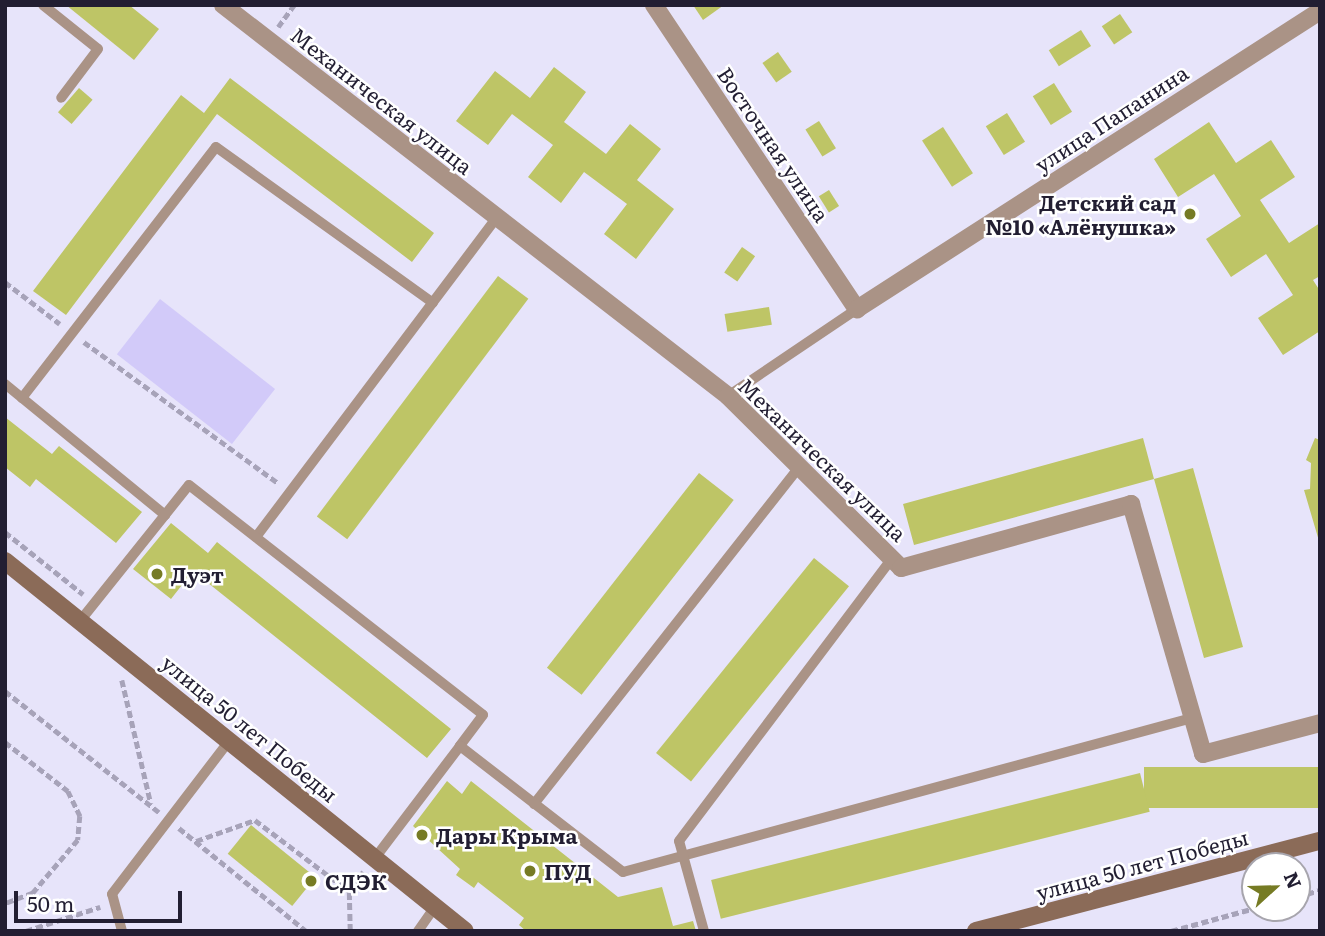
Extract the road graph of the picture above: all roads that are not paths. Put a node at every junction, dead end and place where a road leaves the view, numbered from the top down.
1 (43, 5) edge
2 (223, 5) edge
3 (654, 5) edge
4 (1320, 10) edge
5 (61, 98) dead end
6 (496, 218) junction
7 (433, 303) junction
8 (857, 309) junction
9 (5, 384) edge
10 (728, 397) junction
11 (22, 398) junction
12 (799, 467) junction
13 (165, 515) junction
14 (256, 537) junction
15 (892, 558) junction
16 (5, 562) edge
17 (80, 621) junction
18 (1192, 718) junction
19 (1320, 723) edge
20 (229, 741) junction
21 (460, 746) junction
22 (534, 804) junction
23 (1320, 841) edge
24 (683, 856) junction
25 (375, 858) junction
26 (435, 907) junction
27 (122, 931) edge
28 (418, 931) edge
29 (465, 931) edge
30 (704, 931) edge
31 (976, 931) edge

1 - 5 lane
2 - 6 street, Механическая улица
3 - 8 street, Восточная улица
4 - 8 street, улица Папанина
6 - 7 lane
6 - 10 street, Механическая улица
7 - 11 lane
7 - 14 lane
8 - 10 lane
9 - 11 lane
10 - 12 street, Механическая улица
11 - 13 lane
12 - 15 street, Механическая улица
12 - 22 lane
13 - 14 lane
13 - 17 lane
14 - 21 lane
15 - 18 street, Механическая улица
15 - 24 lane
16 - 17 main road, улица 50 лет Победы
17 - 20 main road, улица 50 лет Победы
18 - 19 street, Механическая улица
18 - 24 lane
20 - 25 main road, улица 50 лет Победы
20 - 27 lane
21 - 22 lane
21 - 25 lane
22 - 24 lane
23 - 31 main road, улица 50 лет Победы
24 - 30 lane
25 - 26 main road, улица 50 лет Победы
26 - 28 lane
26 - 29 main road, улица 50 лет Победы

